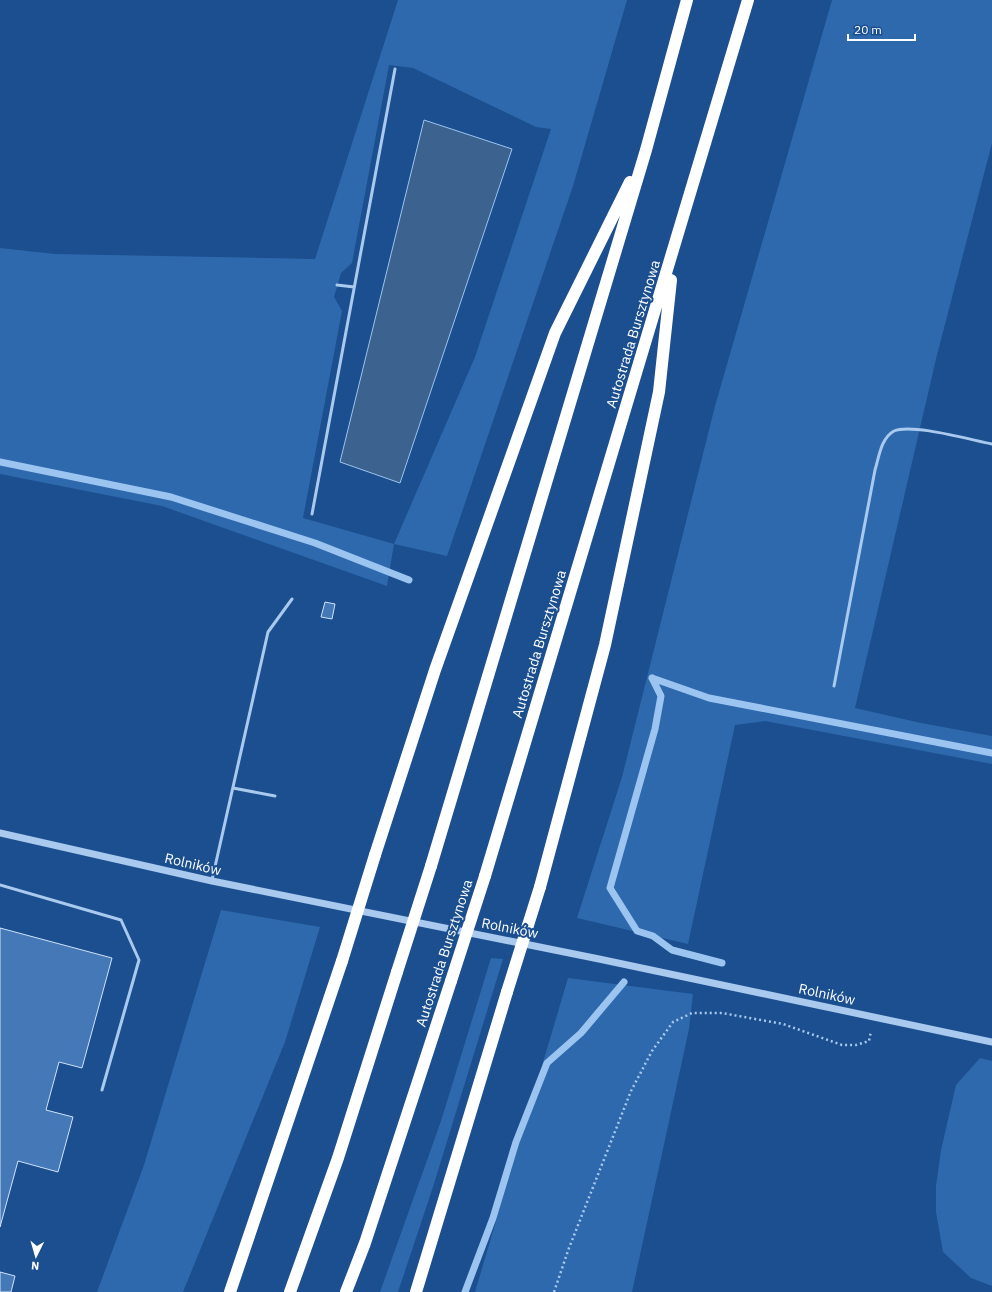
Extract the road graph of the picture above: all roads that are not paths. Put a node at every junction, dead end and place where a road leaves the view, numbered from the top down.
1 (687, 0) edge
2 (748, 0) edge
3 (395, 69) dead end
4 (646, 150) junction
5 (674, 251) junction
6 (338, 284) dead end
7 (354, 287) junction
8 (992, 444) edge
9 (312, 514) dead end
10 (292, 599) dead end
11 (834, 686) dead end
12 (233, 788) junction
13 (275, 796) dead end
14 (0, 833) edge
15 (212, 882) junction
16 (0, 885) edge
17 (992, 1042) edge
18 (102, 1090) dead end
19 (230, 1292) edge
20 (290, 1292) edge
21 (346, 1292) edge
22 (416, 1292) edge

1 - 4 highway
2 - 5 highway, Autostrada Bursztynowa
3 - 7 lane
4 - 19 highway, bridge
4 - 20 highway, bridge
5 - 21 highway, Autostrada Bursztynowa, bridge
5 - 22 highway, bridge
6 - 7 lane
7 - 9 lane
8 - 11 lane
10 - 12 lane
12 - 13 lane
12 - 15 lane
14 - 15 street, Rolników
15 - 17 street, Rolników
16 - 18 lane

